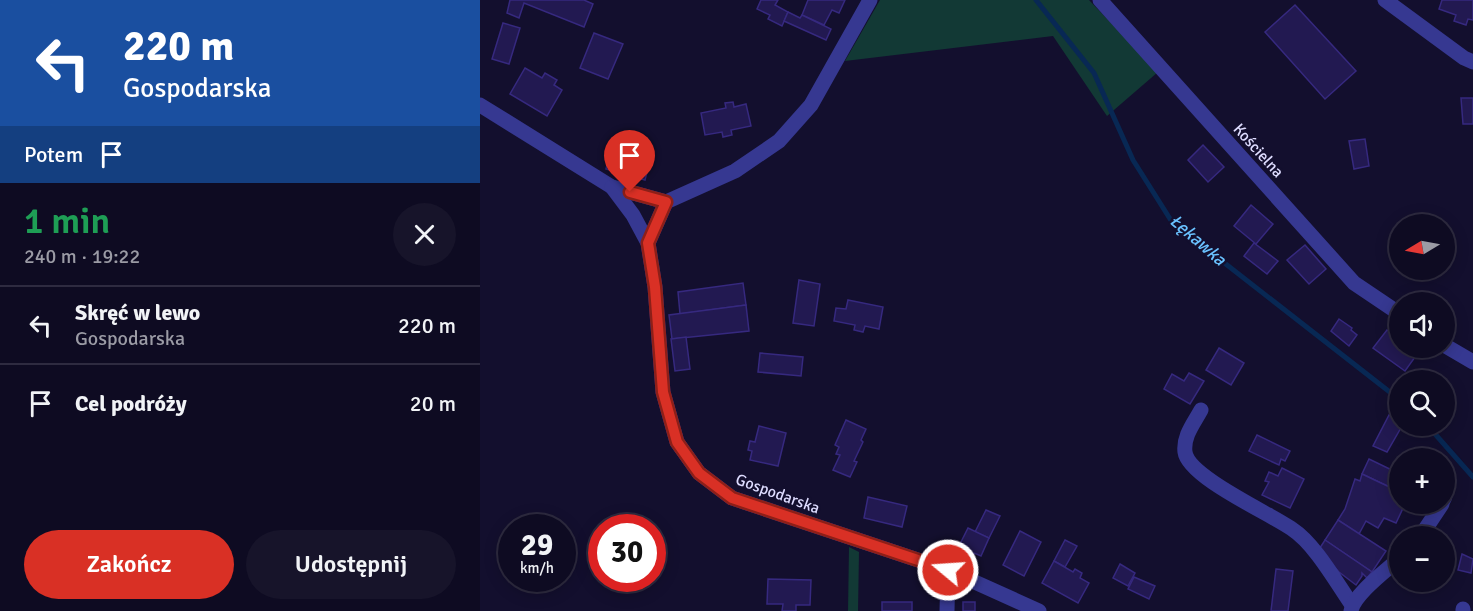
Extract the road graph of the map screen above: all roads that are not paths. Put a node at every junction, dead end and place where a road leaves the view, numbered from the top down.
1 (870, 0) edge
2 (1100, 0) edge
3 (1385, 0) edge
4 (1439, 40) junction
5 (1473, 50) edge
6 (1473, 62) edge
7 (480, 105) edge
8 (612, 187) junction
9 (666, 202) junction
10 (648, 243) junction
11 (1389, 307) edge
12 (1455, 351) edge
13 (1473, 362) edge
14 (1201, 410) dead end
15 (1389, 569) edge
16 (948, 570) junction
17 (1351, 608) edge
18 (947, 611) edge
19 (1039, 611) edge

1 - 9 street
2 - 11 street, Kościelna
3 - 4 street
4 - 5 street
4 - 6 street
7 - 8 street, Gospodarska
8 - 9 street, Gospodarska
8 - 10 street, Gospodarska
9 - 10 street
10 - 16 street, Gospodarska
12 - 13 street
14 - 17 street
15 - 17 street
16 - 18 street
16 - 19 street, Gospodarska

